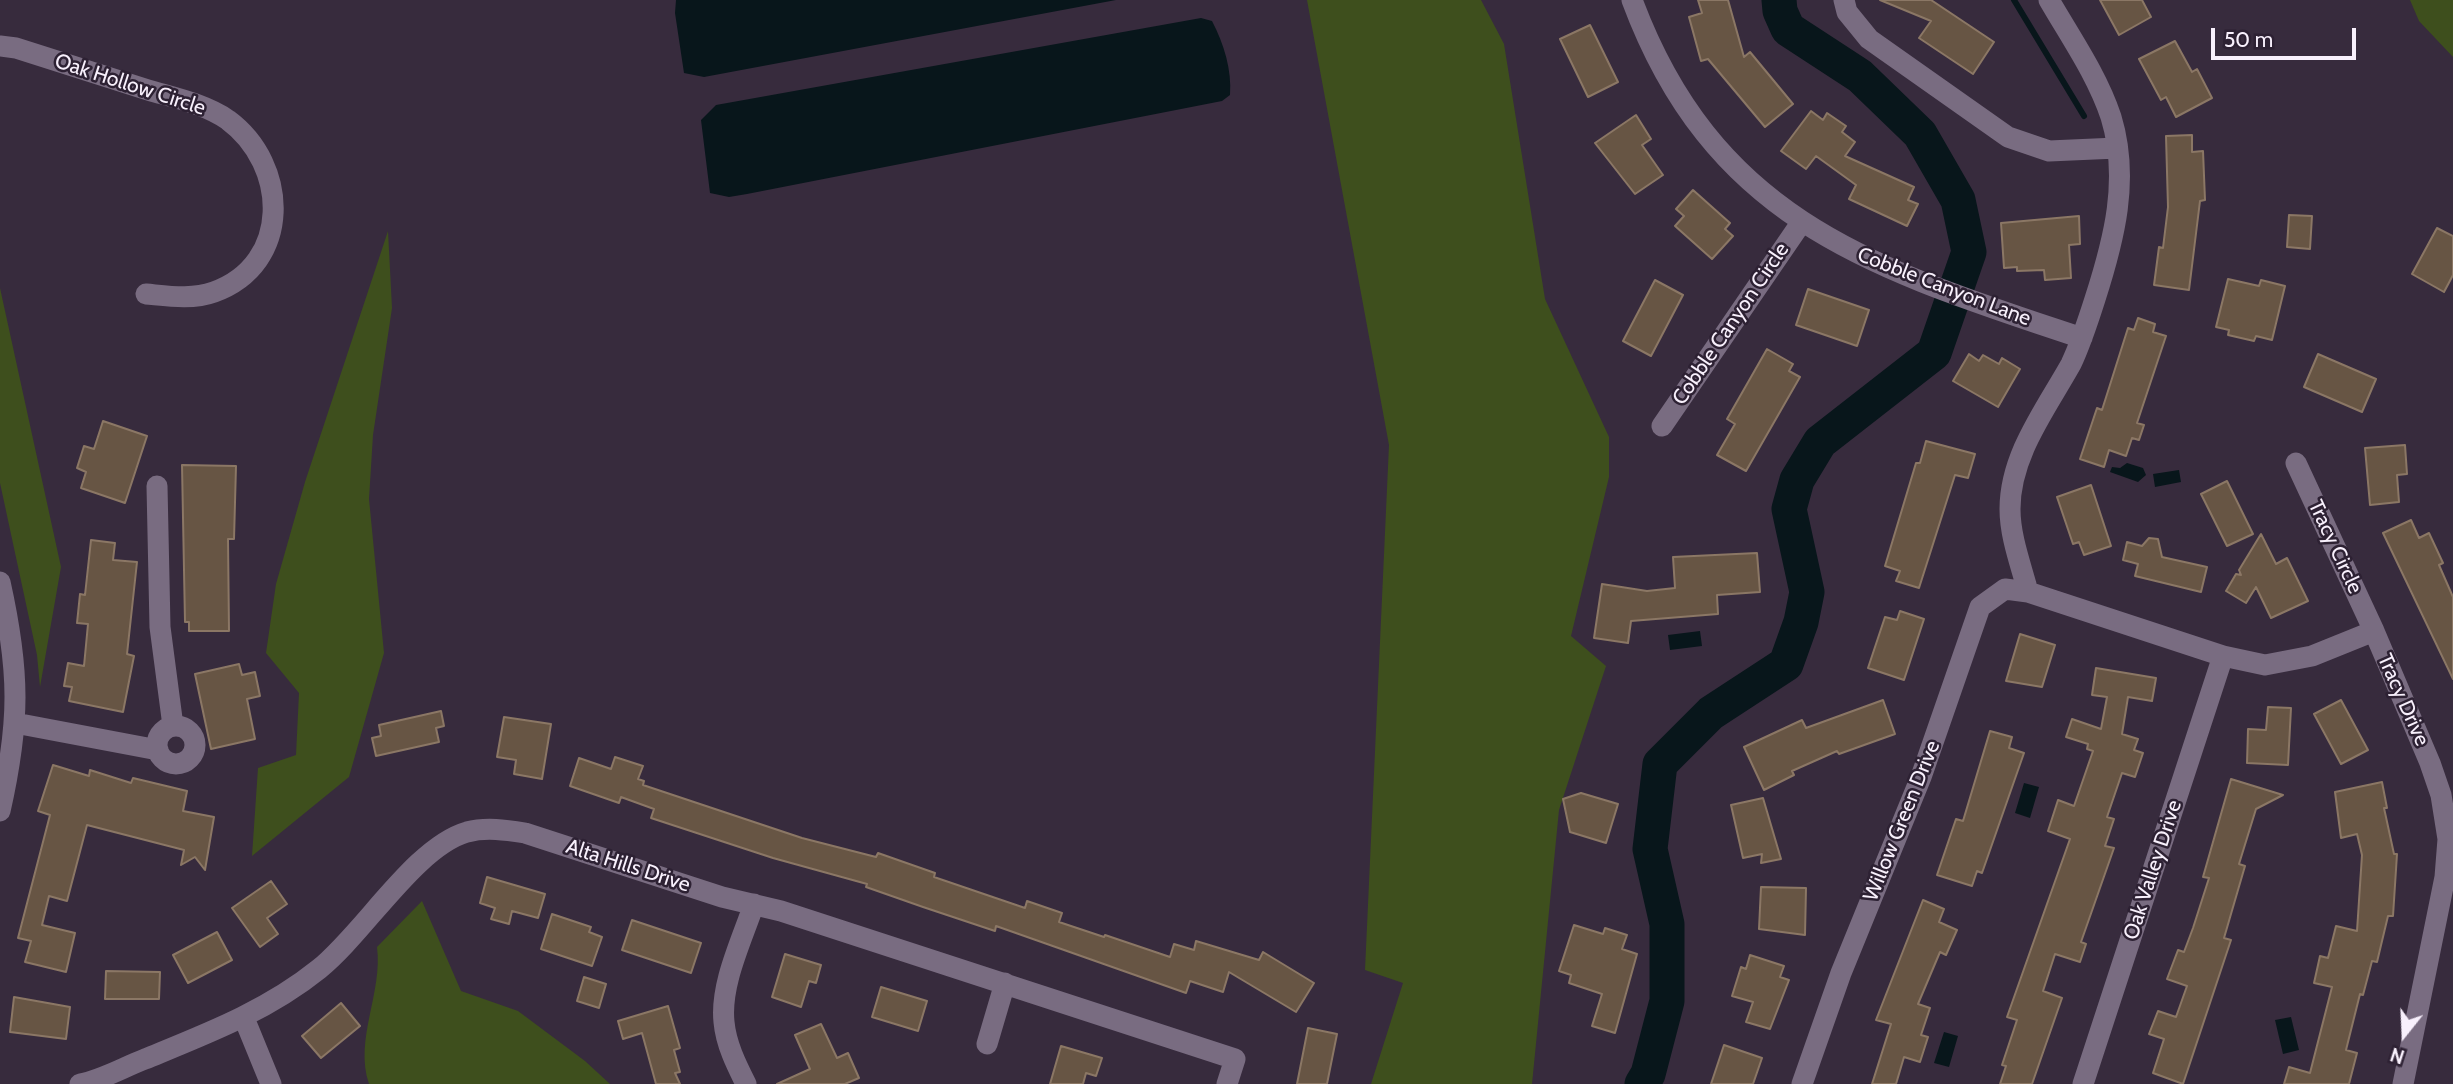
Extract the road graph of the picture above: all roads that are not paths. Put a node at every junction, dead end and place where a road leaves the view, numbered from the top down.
1 (1632, 0) edge
2 (1844, 0) edge
3 (2049, 0) edge
4 (0, 46) edge
5 (2118, 148) junction
6 (1801, 223) junction
7 (146, 294) dead end
8 (2082, 338) junction
9 (1662, 426) dead end
10 (2296, 463) dead end
11 (157, 486) dead end
12 (0, 582) edge
13 (2028, 592) junction
14 (2374, 631) junction
15 (2222, 656) junction
16 (15, 723) junction
17 (173, 726) junction
18 (158, 750) junction
19 (0, 811) edge
20 (754, 904) junction
21 (1005, 983) junction
22 (244, 1018) junction
23 (987, 1044) dead end
24 (80, 1084) edge
25 (271, 1084) edge
26 (746, 1084) edge
27 (1227, 1084) edge
28 (1802, 1084) edge
29 (2082, 1084) edge
30 (2403, 1084) edge

1 - 6 street, Cobble Canyon Lane
2 - 5 street
3 - 5 street
4 - 7 street, Oak Hollow Circle
5 - 8 street
6 - 8 street, Cobble Canyon Lane
6 - 9 street, Cobble Canyon Circle
8 - 13 street
10 - 14 street, Tracy Circle
11 - 17 street
12 - 16 street
13 - 15 street, Tracy Drive
13 - 28 street, Willow Green Drive
14 - 15 street, Tracy Drive
14 - 30 street, Tracy Drive
15 - 29 street, Oak Valley Drive
16 - 18 street
16 - 19 street
17 - 18 street
17 - 18 street
20 - 21 street, Alta Hills Drive
20 - 22 street, Alta Hills Drive
20 - 26 street
21 - 23 street
21 - 27 street, Alta Hills Drive
22 - 24 street, Alta Hills Drive
22 - 25 street

